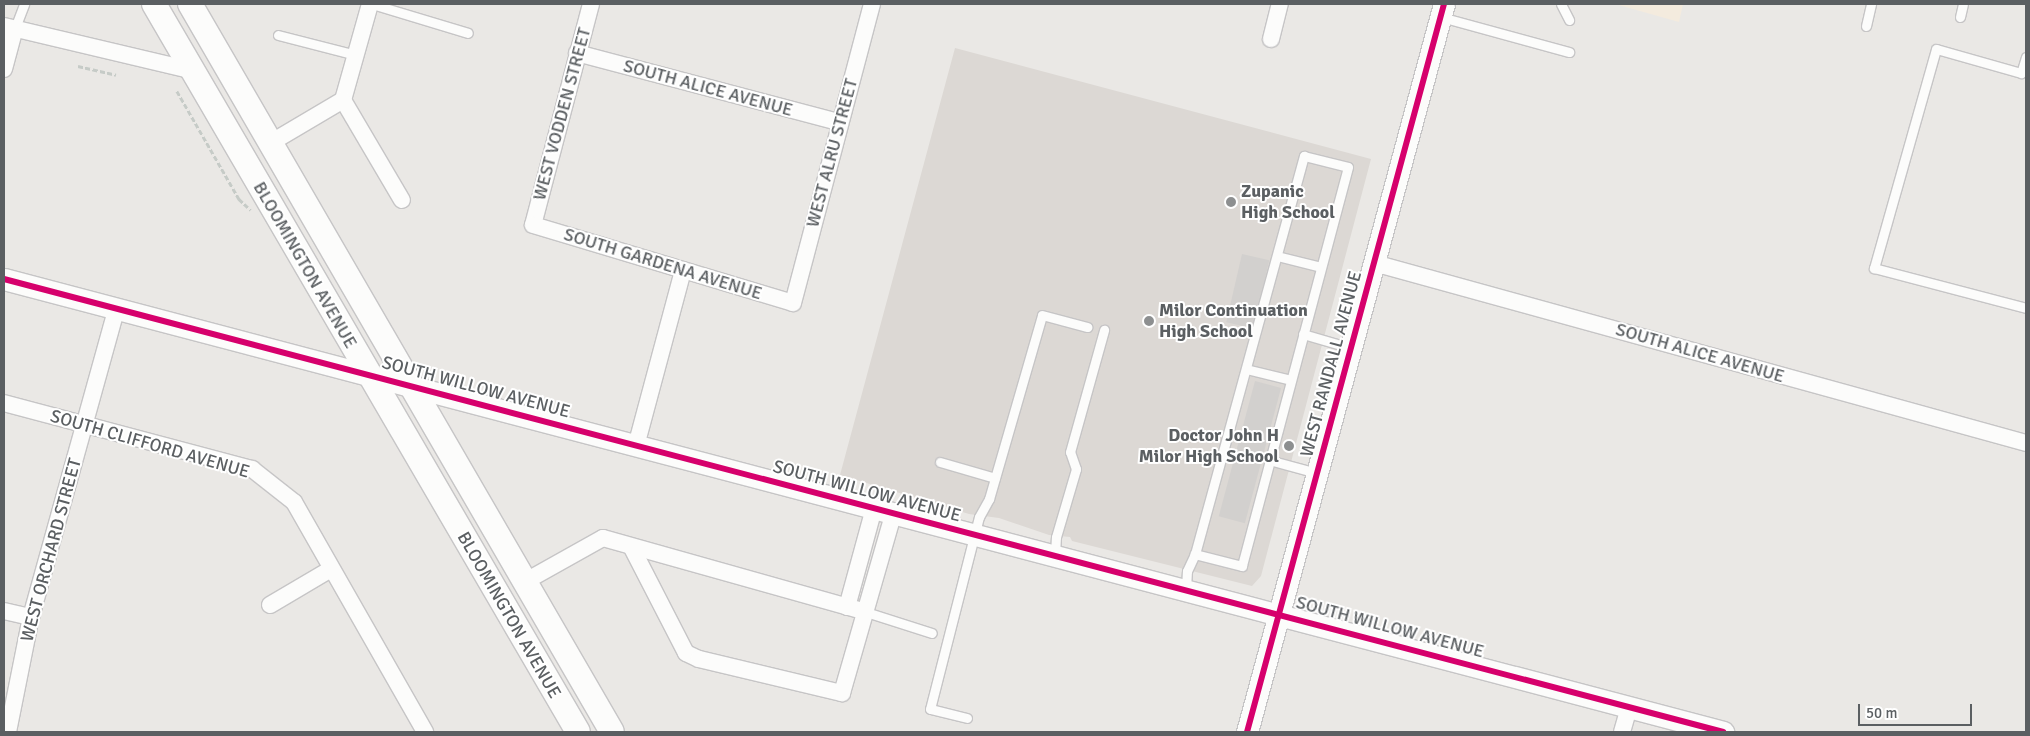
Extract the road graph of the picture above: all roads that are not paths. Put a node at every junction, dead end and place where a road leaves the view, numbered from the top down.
1 (24, 4) edge
2 (154, 4) edge
3 (190, 4) edge
4 (371, 4) edge
5 (591, 4) edge
6 (872, 4) edge
7 (1280, 4) edge
8 (1561, 4) edge
9 (1871, 4) edge
10 (1963, 4) edge
11 (1442, 10) edge
12 (1960, 16) dead end
13 (1569, 20) dead end
14 (1866, 26) dead end
15 (10, 27) edge
16 (468, 32) dead end
17 (278, 36) dead end
18 (1271, 40) dead end
19 (1569, 52) dead end
20 (577, 53) junction
21 (356, 55) junction
22 (2026, 57) edge
23 (4, 69) edge
24 (194, 72) junction
25 (343, 100) junction
26 (839, 122) junction
27 (272, 142) junction
28 (402, 200) dead end
29 (533, 225) joint
30 (1277, 256) junction
31 (1374, 263) junction
32 (1321, 267) junction
33 (684, 270) junction
34 (4, 279) edge
35 (793, 303) joint
36 (2026, 308) edge
37 (116, 311) junction
38 (1087, 327) dead end
39 (1104, 330) dead end
40 (1303, 334) junction
41 (1351, 348) junction
42 (1246, 369) junction
43 (367, 373) junction
44 (1291, 380) junction
45 (414, 385) junction
46 (4, 403) edge
47 (85, 425) junction
48 (2026, 443) edge
49 (636, 446) junction
50 (1270, 460) junction
51 (940, 462) dead end
52 (1317, 473) junction
53 (995, 478) junction
54 (884, 510) junction
55 (976, 534) junction
56 (632, 548) junction
57 (1195, 554) junction
58 (1055, 555) junction
59 (331, 569) junction
60 (526, 581) junction
61 (1186, 589) junction
62 (270, 605) dead end
63 (847, 606) junction
64 (4, 611) edge
65 (866, 612) junction
66 (1280, 613) junction
67 (31, 617) junction
68 (932, 633) dead end
69 (1629, 707) junction
70 (968, 718) dead end
71 (8, 732) edge
72 (425, 732) edge
73 (578, 732) edge
74 (612, 732) edge
75 (1248, 732) edge
76 (1622, 732) edge
77 (1723, 732) edge

1 - 15 lane
2 - 24 main road, BLOOMINGTON AVENUE
3 - 27 main road, BLOOMINGTON AVENUE
4 - 16 lane
4 - 21 street
5 - 20 street, WEST VODDEN STREET
6 - 26 street, WEST ALRU STREET
7 - 18 street
8 - 13 lane
9 - 14 lane
10 - 12 lane
11 - 19 lane
11 - 31 street, WEST RANDALL AVENUE
15 - 23 street
15 - 24 street
17 - 21 lane
20 - 26 street, SOUTH ALICE AVENUE
20 - 29 street, WEST VODDEN STREET
21 - 25 street
22 - 36 lane
24 - 43 main road, BLOOMINGTON AVENUE
25 - 27 street
25 - 28 street
26 - 35 street, WEST ALRU STREET
27 - 45 main road, BLOOMINGTON AVENUE
29 - 33 street, SOUTH GARDENA AVENUE
30 - 32 lane
30 - 32 lane
30 - 42 lane
31 - 41 street, WEST RANDALL AVENUE
31 - 48 street, SOUTH ALICE AVENUE
32 - 40 lane
33 - 35 street, SOUTH GARDENA AVENUE
33 - 49 street
34 - 37 street, SOUTH WILLOW AVENUE
37 - 43 street, SOUTH WILLOW AVENUE
37 - 47 street, WEST ORCHARD STREET
38 - 53 lane
39 - 58 lane
40 - 41 lane
40 - 44 lane
41 - 52 street, WEST RANDALL AVENUE
42 - 44 lane
42 - 57 lane
43 - 45 street, SOUTH WILLOW AVENUE
43 - 73 main road, BLOOMINGTON AVENUE
44 - 50 lane
45 - 49 street, SOUTH WILLOW AVENUE
45 - 60 main road, BLOOMINGTON AVENUE
46 - 47 street, SOUTH CLIFFORD AVENUE
47 - 59 street, SOUTH CLIFFORD AVENUE
47 - 67 street, WEST ORCHARD STREET
49 - 54 street, SOUTH WILLOW AVENUE
50 - 52 lane
50 - 57 lane
51 - 53 lane
52 - 66 street, WEST RANDALL AVENUE
53 - 55 lane
54 - 55 street, SOUTH WILLOW AVENUE
54 - 63 street
54 - 65 street
55 - 58 street, SOUTH WILLOW AVENUE
55 - 70 lane
56 - 60 street
56 - 63 street
56 - 65 street
57 - 61 lane
58 - 61 street, SOUTH WILLOW AVENUE
59 - 62 street
59 - 72 street, SOUTH CLIFFORD AVENUE
60 - 74 main road, BLOOMINGTON AVENUE
61 - 66 street, SOUTH WILLOW AVENUE
63 - 65 street
64 - 67 street
65 - 68 lane
66 - 69 street, SOUTH WILLOW AVENUE
66 - 75 street, WEST RANDALL AVENUE
67 - 71 street, WEST ORCHARD STREET
69 - 76 street
69 - 77 street, SOUTH WILLOW AVENUE

